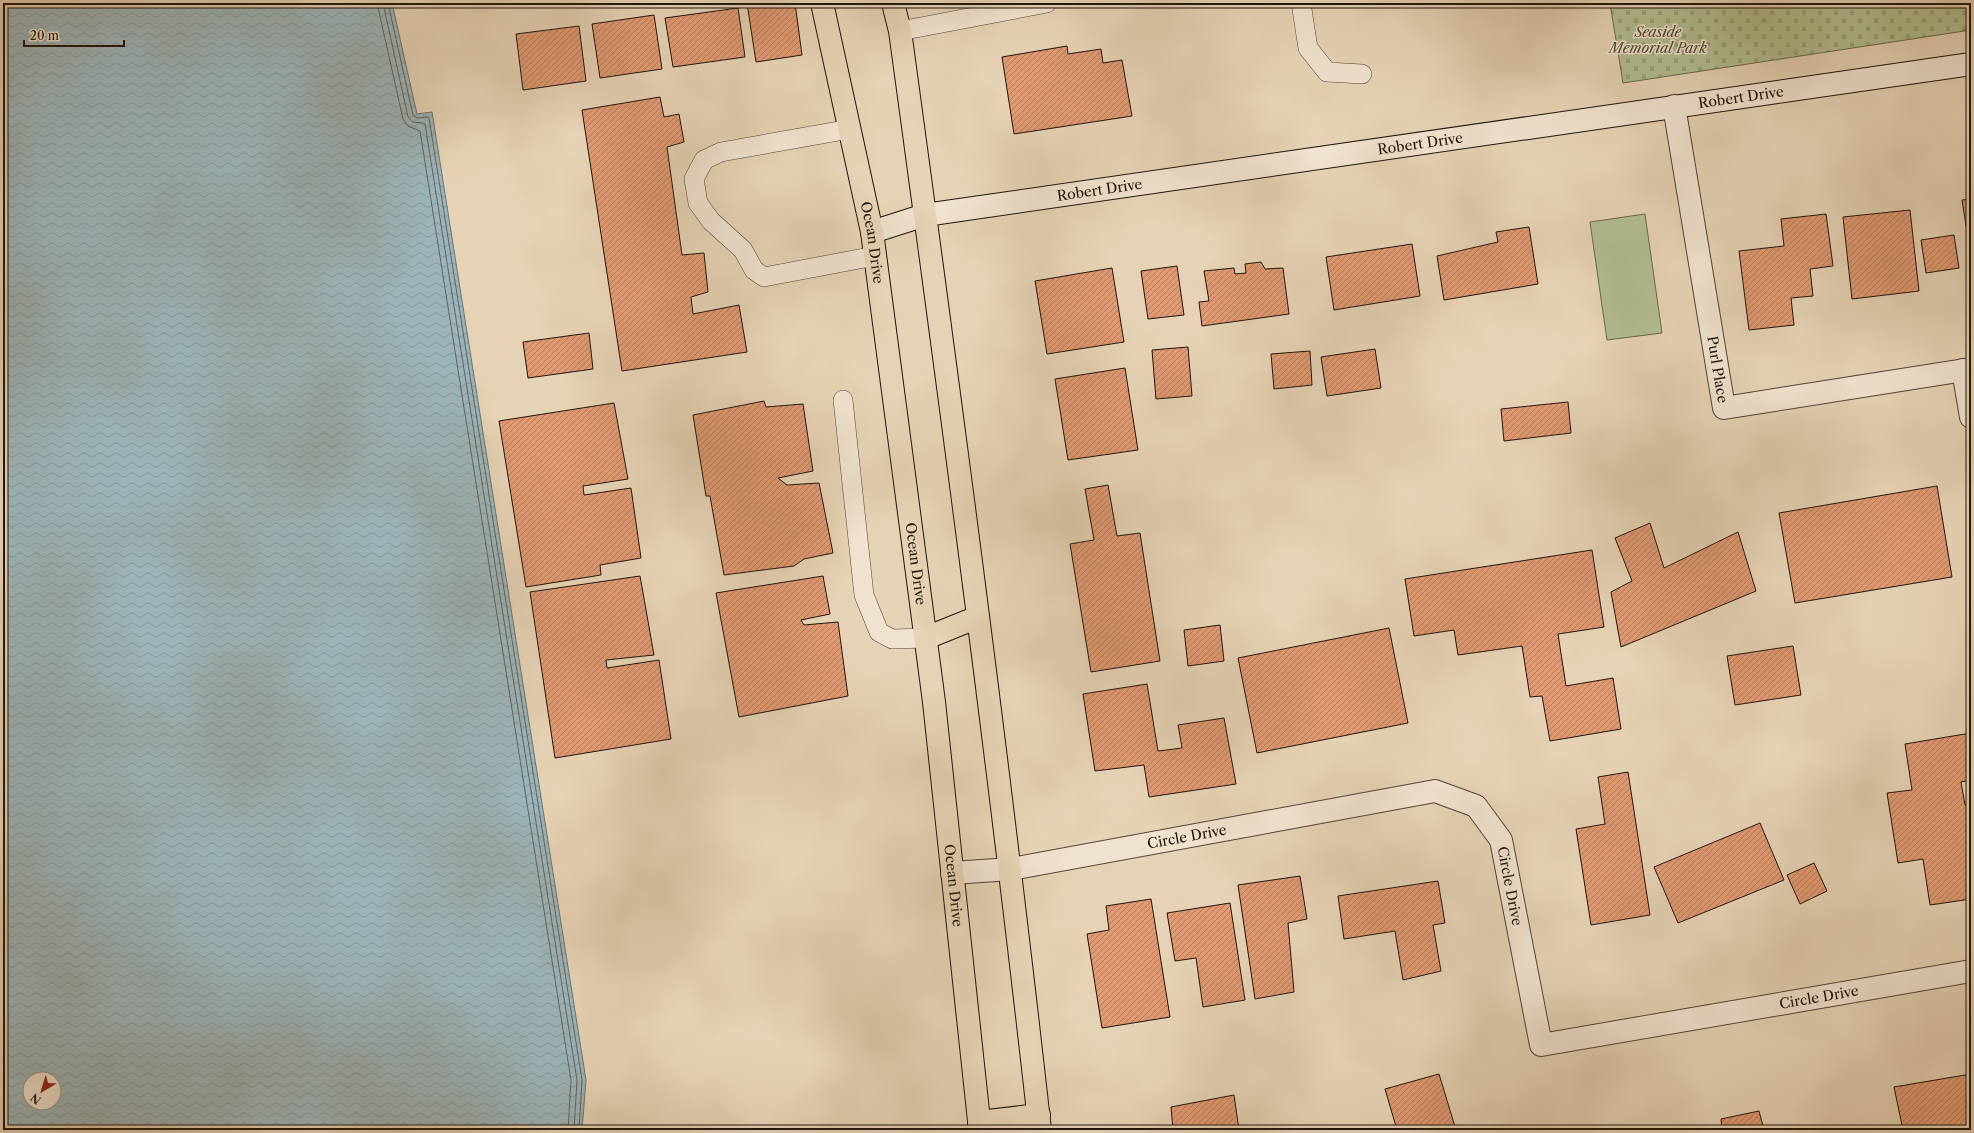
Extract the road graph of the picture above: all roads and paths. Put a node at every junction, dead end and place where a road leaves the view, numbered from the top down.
1 (822, 3) edge
2 (893, 3) edge
3 (1046, 3) edge
4 (1301, 3) edge
5 (900, 30) junction
6 (1971, 64) edge
7 (1362, 74) dead end
8 (1674, 106) junction
9 (850, 129) junction
10 (925, 215) junction
11 (872, 232) junction
12 (875, 256) junction
13 (1967, 370) edge
14 (843, 400) dead end
15 (1971, 416) edge
16 (978, 617) junction
17 (926, 638) junction
18 (1010, 869) junction
19 (952, 873) junction
20 (1971, 971) edge
21 (1039, 1123) edge
22 (979, 1126) edge

1 - 9 main road, Ocean Drive
2 - 5 main road
3 - 5 lane
4 - 7 lane
5 - 10 main road
6 - 8 street, Robert Drive
8 - 10 street, Robert Drive
8 - 13 street, Purl Place
9 - 11 main road, Ocean Drive
9 - 12 lane
10 - 11 street, Robert Drive
10 - 16 main road
11 - 12 main road, Ocean Drive
12 - 17 main road, Ocean Drive
13 - 15 street
14 - 17 lane
16 - 17 main road
16 - 18 main road
17 - 19 main road, Ocean Drive
18 - 19 street, Circle Drive
18 - 20 street, Circle Drive
18 - 21 main road
19 - 22 main road, Ocean Drive
21 - 22 main road

